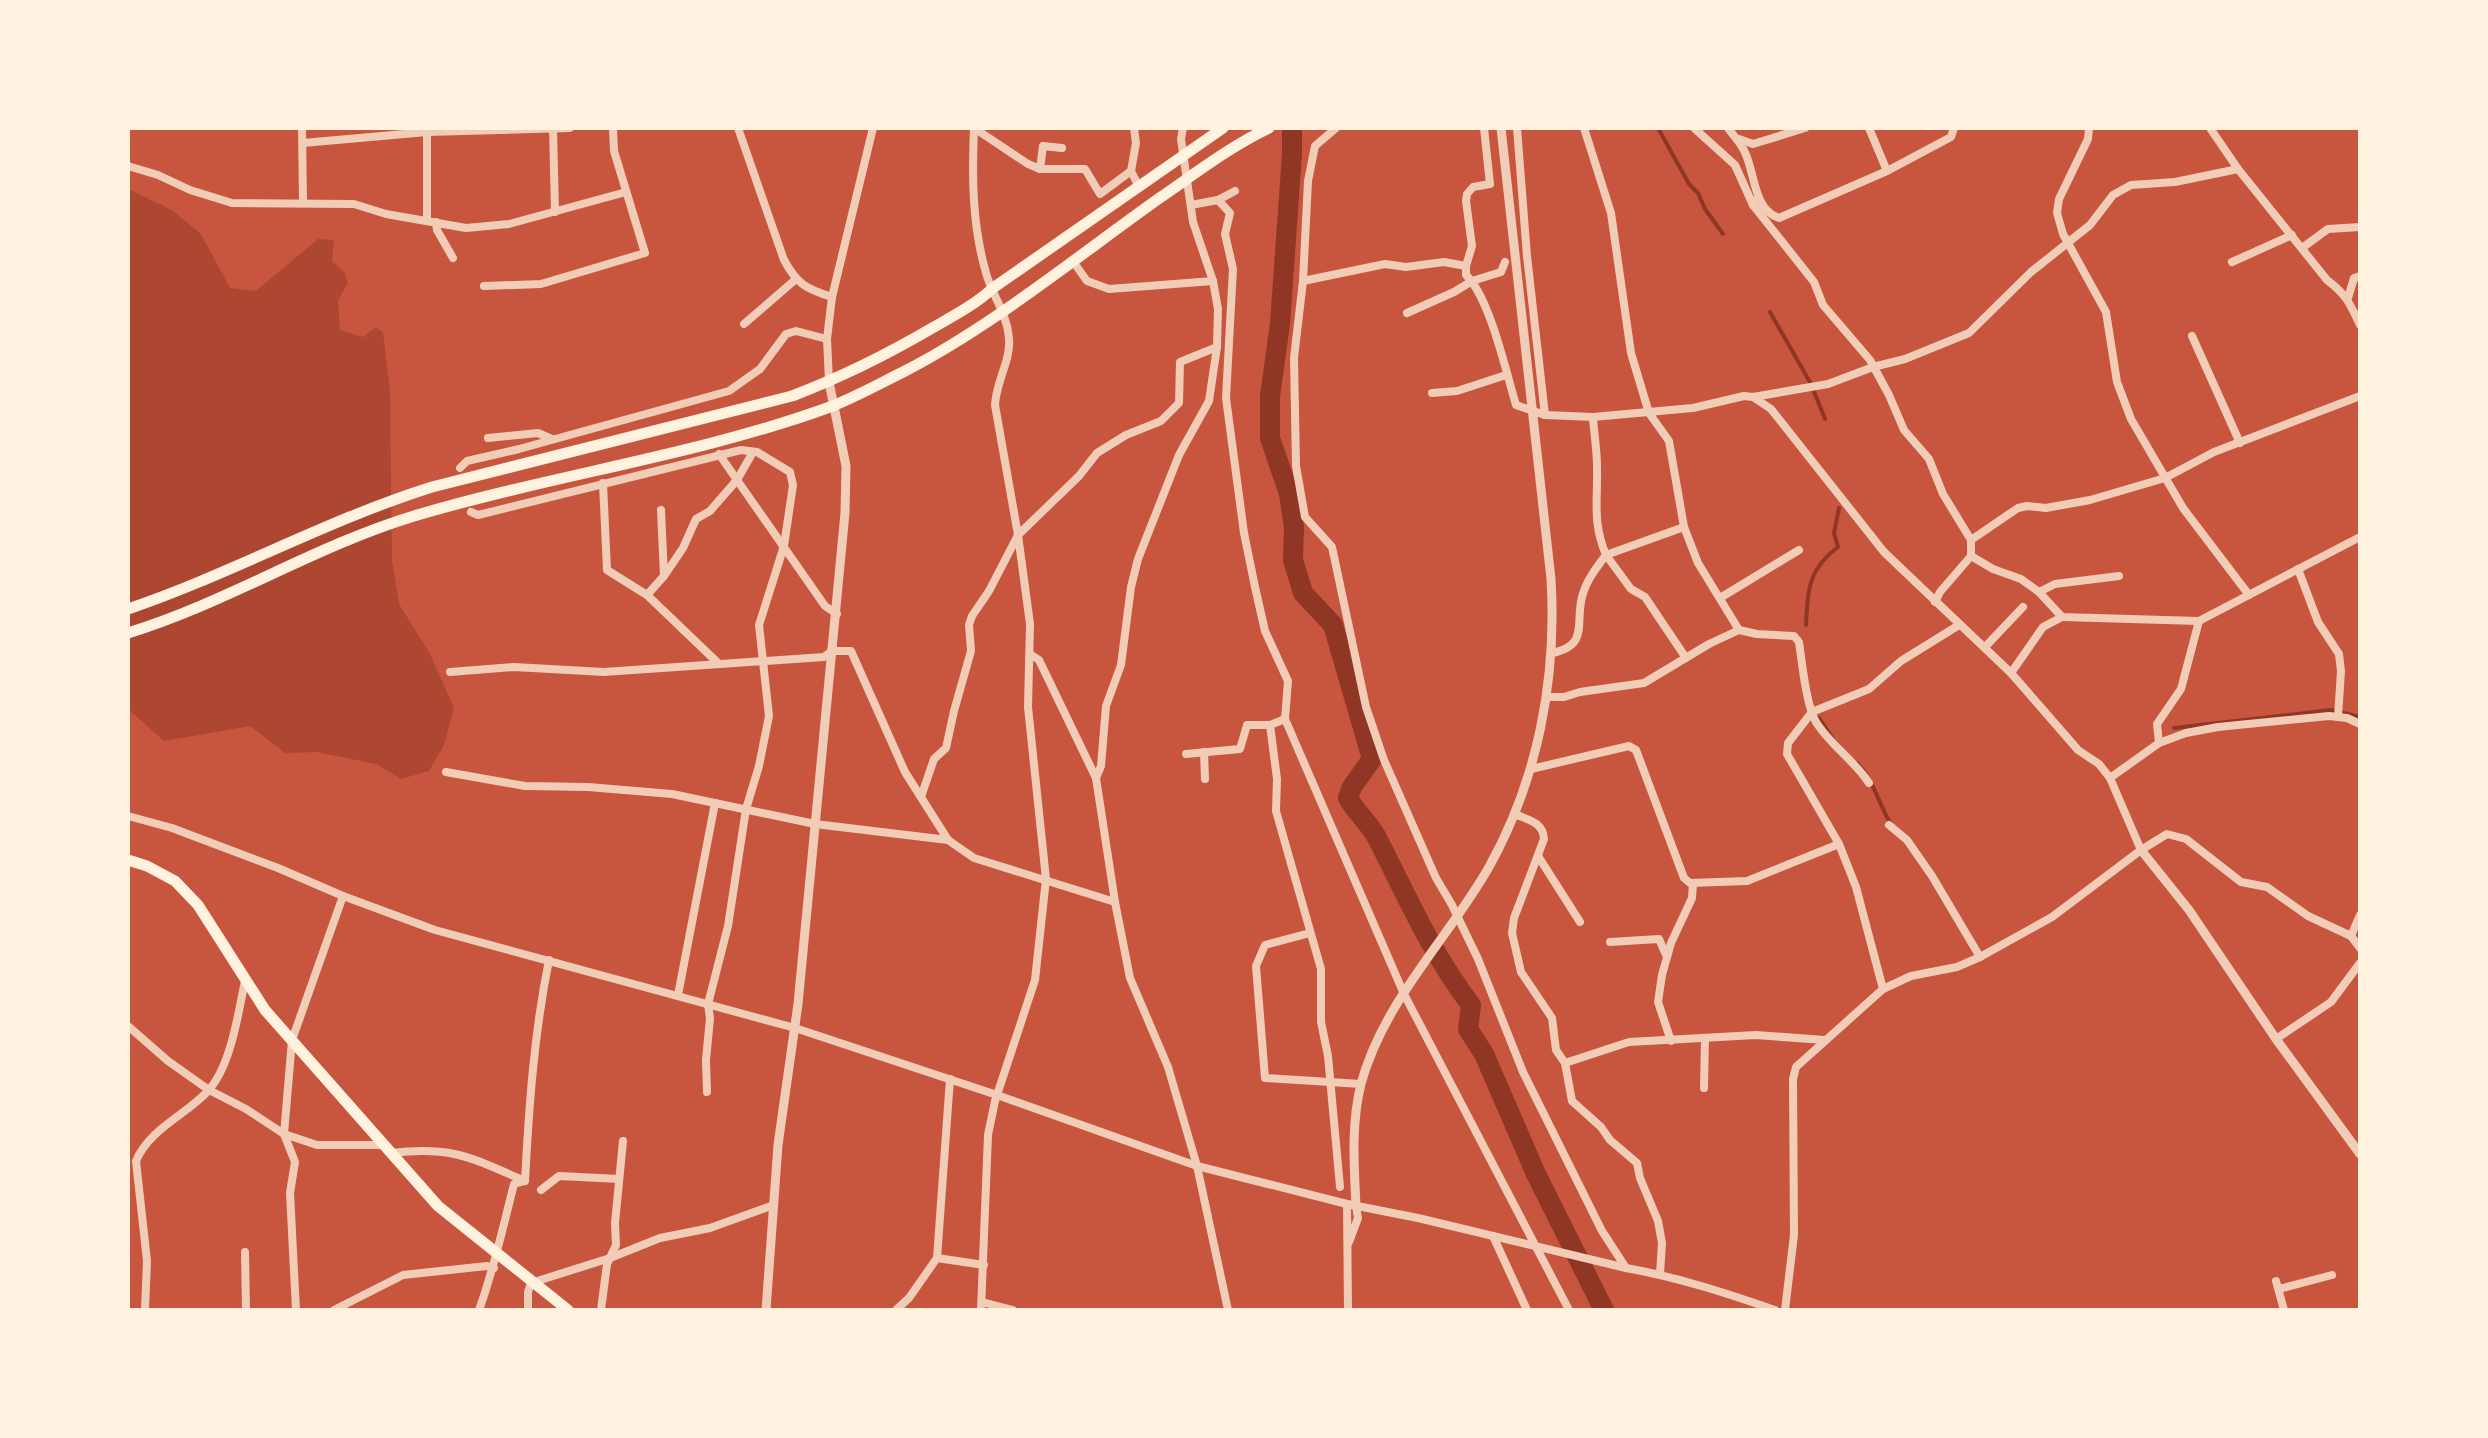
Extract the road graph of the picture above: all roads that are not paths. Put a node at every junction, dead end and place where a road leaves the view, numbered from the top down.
1 (302, 128) edge
2 (552, 128) edge
3 (570, 128) edge
4 (613, 128) edge
5 (738, 128) edge
6 (874, 128) edge
7 (974, 128) edge
8 (1134, 128) edge
9 (1183, 128) edge
10 (1222, 128) edge
11 (1269, 128) edge
12 (1336, 128) edge
13 (1484, 128) edge
14 (1500, 128) edge
15 (1518, 128) edge
16 (1584, 128) edge
17 (1694, 128) edge
18 (1728, 128) edge
19 (1804, 128) edge
20 (1868, 128) edge
21 (1954, 128) edge
22 (2089, 128) edge
23 (2210, 128) edge
24 (427, 130) edge
25 (1739, 139) junction
26 (303, 142) junction
27 (1062, 148) dead end
28 (128, 166) edge
29 (1040, 169) junction
30 (2238, 169) junction
31 (1887, 170) junction
32 (1131, 171) junction
33 (1138, 185) junction
34 (1235, 191) dead end
35 (626, 192) junction
36 (1218, 200) junction
37 (1755, 201) junction
38 (303, 202) junction
39 (1191, 206) junction
40 (555, 212) junction
41 (432, 221) junction
42 (2360, 227) edge
43 (2292, 235) junction
44 (2068, 245) junction
45 (2302, 248) junction
46 (453, 258) dead end
47 (1072, 260) junction
48 (1505, 262) dead end
49 (2232, 262) dead end
50 (1466, 266) junction
51 (2360, 276) edge
52 (796, 279) junction
53 (1213, 281) junction
54 (1303, 281) junction
55 (1472, 281) junction
56 (484, 286) dead end
57 (993, 288) junction
58 (832, 297) junction
59 (2348, 298) junction
60 (1003, 311) junction
61 (1406, 313) dead end
62 (744, 324) dead end
63 (2360, 325) edge
64 (2192, 336) dead end
65 (827, 338) junction
66 (1218, 346) junction
67 (1873, 367) junction
68 (1506, 375) junction
69 (829, 382) junction
70 (1432, 393) dead end
71 (2360, 396) edge
72 (1753, 397) junction
73 (834, 406) junction
74 (1534, 412) junction
75 (1649, 413) junction
76 (1546, 415) junction
77 (1593, 416) junction
78 (488, 438) dead end
79 (553, 440) junction
80 (2240, 443) junction
81 (753, 452) junction
82 (718, 454) junction
83 (460, 468) dead end
84 (2165, 478) junction
85 (737, 480) junction
86 (603, 484) junction
87 (661, 510) dead end
88 (471, 512) dead end
89 (1684, 527) junction
90 (1018, 535) junction
91 (2360, 537) edge
92 (1971, 540) junction
93 (784, 546) junction
94 (1798, 550) dead end
95 (1606, 555) junction
96 (1971, 556) junction
97 (2298, 569) junction
98 (664, 576) junction
99 (2118, 576) dead end
100 (2039, 592) junction
101 (648, 595) junction
102 (2249, 595) junction
103 (1720, 598) junction
104 (1935, 602) junction
105 (2023, 607) dead end
106 (128, 609) edge
107 (837, 614) junction
108 (2062, 617) junction
109 (2199, 621) junction
110 (1959, 626) junction
111 (1739, 630) junction
112 (128, 633) edge
113 (1984, 647) junction
114 (832, 651) junction
115 (1552, 653) junction
116 (1030, 654) junction
117 (1686, 658) junction
118 (762, 662) junction
119 (718, 663) junction
120 (450, 672) dead end
121 (2011, 673) junction
122 (1547, 697) junction
123 (1812, 712) junction
124 (2338, 718) junction
125 (1285, 719) junction
126 (2360, 724) edge
127 (1270, 725) junction
128 (2159, 743) junction
129 (1204, 752) junction
130 (1186, 754) dead end
131 (1531, 769) junction
132 (446, 772) dead end
133 (1096, 778) junction
134 (2110, 778) junction
135 (1205, 779) dead end
136 (1870, 783) dead end
137 (921, 797) junction
138 (715, 803) junction
139 (746, 809) junction
140 (1515, 814) junction
141 (128, 816) edge
142 (816, 824) junction
143 (1889, 825) dead end
144 (948, 840) junction
145 (1839, 844) junction
146 (2142, 850) junction
147 (1538, 856) junction
148 (128, 860) edge
149 (1046, 879) junction
150 (1693, 883) junction
151 (344, 896) junction
152 (1115, 902) junction
153 (2360, 916) edge
154 (1580, 922) dead end
155 (1310, 933) junction
156 (2351, 936) junction
157 (1610, 942) dead end
158 (2360, 948) edge
159 (1667, 957) junction
160 (1980, 958) junction
161 (548, 960) junction
162 (2360, 963) edge
163 (245, 982) junction
164 (1883, 989) junction
165 (1405, 992) junction
166 (678, 995) junction
167 (708, 1004) junction
168 (128, 1026) edge
169 (795, 1028) junction
170 (1705, 1038) junction
171 (2276, 1039) junction
172 (292, 1040) junction
173 (1824, 1040) junction
174 (1671, 1041) junction
175 (1565, 1063) junction
176 (950, 1080) junction
177 (1331, 1082) junction
178 (1361, 1084) junction
179 (1704, 1088) dead end
180 (209, 1090) junction
181 (707, 1092) dead end
182 (997, 1094) junction
183 (284, 1134) junction
184 (623, 1140) dead end
185 (387, 1149) junction
186 (2360, 1154) edge
187 (1197, 1166) junction
188 (619, 1179) junction
189 (525, 1180) junction
190 (1340, 1187) dead end
191 (541, 1190) dead end
192 (774, 1205) junction
193 (1352, 1205) junction
194 (1493, 1236) junction
195 (1540, 1248) junction
196 (245, 1252) dead end
197 (495, 1254) junction
198 (610, 1258) junction
199 (938, 1258) junction
200 (984, 1265) junction
201 (1623, 1267) junction
202 (494, 1268) junction
203 (1660, 1274) junction
204 (2332, 1276) dead end
205 (531, 1283) junction
206 (981, 1306) edge
207 (145, 1310) edge
208 (246, 1310) edge
209 (296, 1310) edge
210 (334, 1310) edge
211 (479, 1310) edge
212 (528, 1310) edge
213 (568, 1310) edge
214 (601, 1310) edge
215 (766, 1310) edge
216 (896, 1310) edge
217 (1012, 1310) edge
218 (1228, 1310) edge
219 (1348, 1310) edge
220 (1526, 1310) edge
221 (1570, 1310) edge
222 (1775, 1310) edge
223 (1786, 1310) edge
224 (2284, 1310) edge

1 - 26 street
2 - 3 street
2 - 24 street
2 - 40 street
4 - 35 street
5 - 52 street
6 - 58 street
7 - 29 street
7 - 57 street
8 - 32 street
9 - 39 street
10 - 33 highway
11 - 47 highway
12 - 54 street
13 - 50 street
14 - 74 street
15 - 76 street
16 - 75 street
17 - 37 street
18 - 25 street
19 - 25 street
20 - 31 street
21 - 31 street
22 - 44 street
23 - 30 street
24 - 26 street
24 - 41 street
25 - 37 street
26 - 38 street
27 - 29 street
28 - 38 street
29 - 32 street
30 - 43 street
30 - 44 street
31 - 37 street
32 - 33 street
33 - 57 highway
34 - 36 street
35 - 40 street
35 - 56 street
36 - 39 street
36 - 125 street
37 - 67 street
38 - 41 street
39 - 53 street
40 - 41 street
41 - 46 street
42 - 45 street
43 - 45 street
43 - 49 street
44 - 67 street
44 - 84 street
45 - 59 street
47 - 53 street
47 - 60 highway
48 - 55 street
50 - 54 street
50 - 55 street
51 - 59 street
52 - 58 street
52 - 62 street
53 - 66 street
54 - 201 street
55 - 61 street
55 - 68 street
57 - 60 street
57 - 69 highway
58 - 65 street
59 - 63 street
60 - 73 highway
60 - 90 street
64 - 80 street
65 - 69 street
65 - 79 street
66 - 90 street
66 - 133 street
67 - 72 street
67 - 92 street
68 - 70 street
68 - 74 street
69 - 73 street
69 - 106 highway
71 - 80 street
72 - 75 street
72 - 104 street
73 - 107 street
73 - 112 highway
74 - 76 street
74 - 115 street
75 - 77 street
75 - 89 street
76 - 77 street
77 - 95 street
78 - 79 street
79 - 83 street
80 - 84 street
81 - 82 street
81 - 85 street
81 - 93 street
82 - 85 street
82 - 86 street
84 - 92 street
84 - 102 street
85 - 93 street
85 - 98 street
86 - 88 street
86 - 101 street
87 - 98 street
89 - 95 street
89 - 103 street
90 - 116 street
90 - 137 street
91 - 97 street
92 - 96 street
93 - 107 street
93 - 118 street
94 - 103 street
95 - 115 street
95 - 117 street
96 - 100 street
96 - 104 street
97 - 102 street
97 - 124 street
98 - 101 street
99 - 100 street
100 - 108 street
101 - 119 street
102 - 109 street
103 - 111 street
104 - 110 street
105 - 113 street
107 - 114 street
108 - 109 street
108 - 121 street
109 - 128 street
110 - 113 street
110 - 123 street
111 - 117 street
111 - 123 street
113 - 121 street
114 - 118 street
114 - 137 street
114 - 142 street
115 - 122 street
116 - 133 street
116 - 149 street
117 - 122 street
118 - 119 street
118 - 139 street
119 - 120 street
121 - 134 street
122 - 131 street
123 - 136 street
123 - 145 street
124 - 126 street
124 - 128 street
125 - 127 street
125 - 165 street
127 - 129 street
127 - 155 street
128 - 134 street
129 - 130 street
129 - 135 street
131 - 140 street
131 - 150 street
132 - 138 street
133 - 152 street
134 - 146 street
137 - 144 street
138 - 139 street
138 - 166 street
139 - 142 street
139 - 167 street
140 - 147 street
140 - 165 street
141 - 151 street
142 - 144 street
142 - 169 street
143 - 160 street
144 - 149 street
145 - 150 street
145 - 164 street
146 - 156 street
146 - 160 street
146 - 171 street
147 - 154 street
147 - 175 street
148 - 163 highway
149 - 152 street
149 - 182 street
150 - 159 street
151 - 161 street
151 - 172 street
152 - 187 street
153 - 156 street
155 - 177 street
155 - 177 street
156 - 158 street
157 - 159 street
159 - 174 street
160 - 164 street
161 - 166 street
161 - 189 street
162 - 171 street
163 - 172 highway
163 - 180 street
164 - 173 street
165 - 178 street
165 - 195 street
166 - 167 street
167 - 169 street
167 - 181 street
168 - 180 street
169 - 176 street
169 - 192 street
170 - 173 street
170 - 174 street
170 - 179 street
171 - 186 street
172 - 183 street
172 - 185 highway
173 - 223 street
174 - 175 street
175 - 203 street
176 - 182 street
176 - 199 street
177 - 178 street
177 - 190 street
178 - 193 street
180 - 183 street
180 - 207 street
182 - 187 street
182 - 200 street
183 - 185 street
183 - 209 street
184 - 188 street
185 - 189 street
185 - 197 highway
187 - 193 street
187 - 218 street
188 - 191 street
188 - 198 street
189 - 197 street
192 - 198 street
192 - 215 street
193 - 194 street
193 - 219 street
194 - 195 street
194 - 220 street
195 - 201 street
195 - 221 street
196 - 208 street
197 - 202 street
197 - 205 highway
198 - 205 street
198 - 214 street
199 - 200 street
199 - 216 street
200 - 206 street
201 - 203 street
202 - 210 street
202 - 211 street
203 - 222 street
204 - 224 street
205 - 212 street
205 - 213 highway
206 - 217 street

